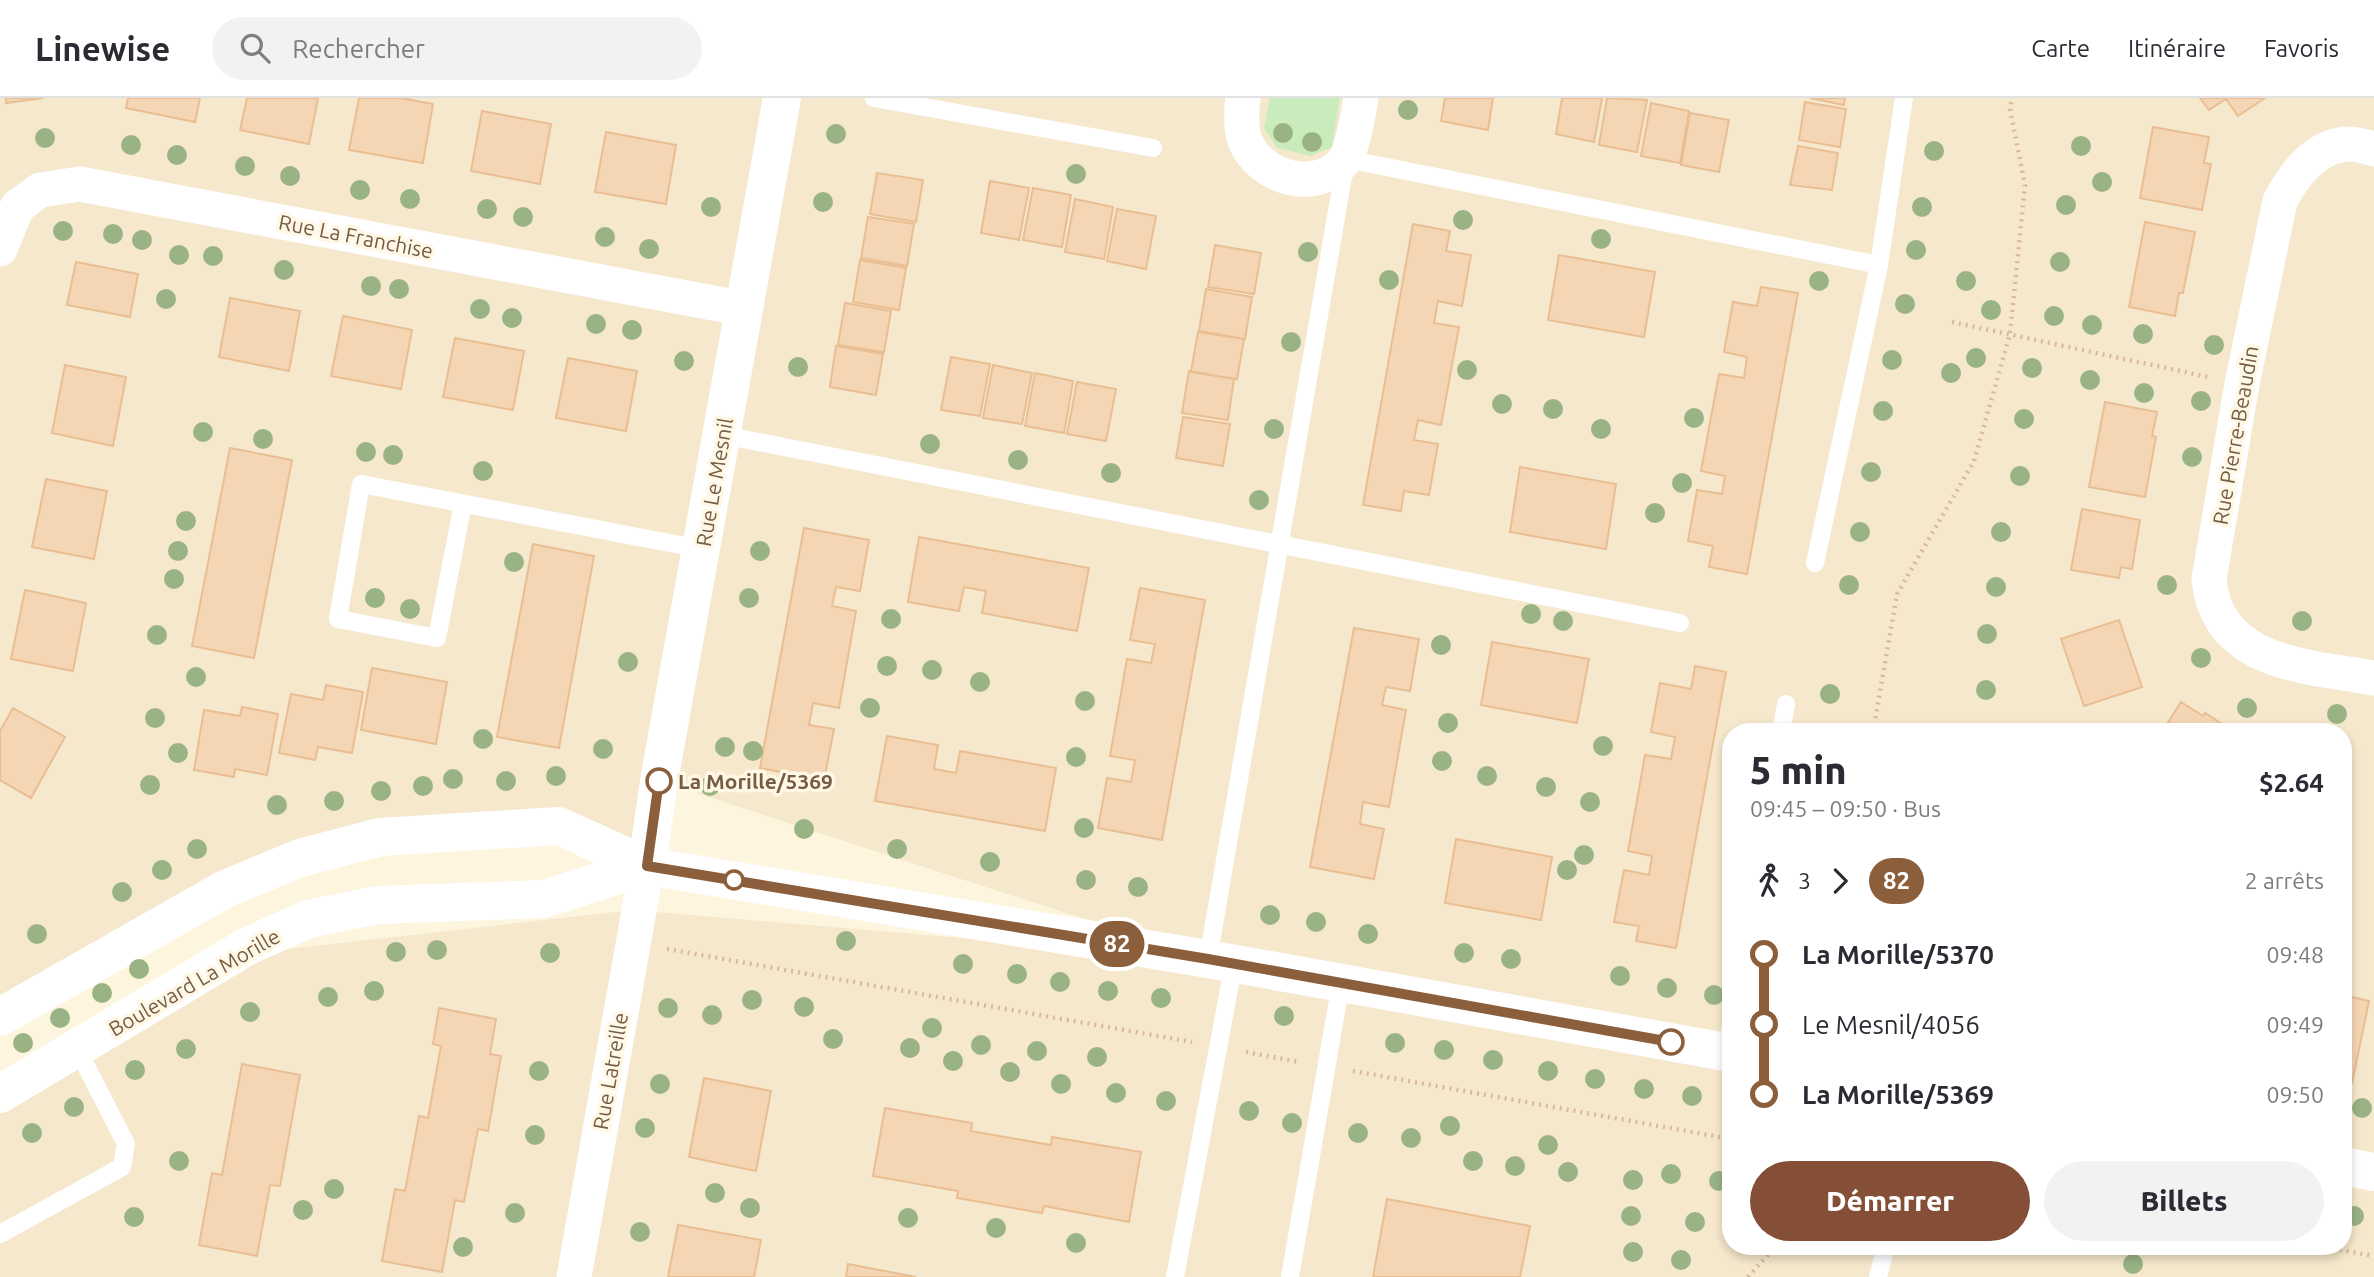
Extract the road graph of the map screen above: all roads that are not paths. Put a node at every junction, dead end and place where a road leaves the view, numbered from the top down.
1 (782, 98) edge
2 (874, 98) edge
3 (1243, 98) edge
4 (1361, 98) edge
5 (1904, 98) edge
6 (1153, 148) dead end
7 (2374, 149) edge
8 (1346, 159) junction
9 (0, 249) edge
10 (1879, 265) junction
11 (745, 309) junction
12 (723, 435) junction
13 (463, 503) junction
14 (1280, 547) junction
15 (701, 549) junction
16 (1815, 563) dead end
17 (1680, 624) dead end
18 (2374, 678) edge
19 (1786, 704) dead end
20 (1783, 723) edge
21 (647, 866) junction
22 (1221, 961) junction
23 (1341, 983) junction
24 (0, 1017) edge
25 (1722, 1043) edge
26 (78, 1050) junction
27 (0, 1094) edge
28 (2352, 1168) edge
29 (2374, 1172) edge
30 (0, 1234) edge
31 (1884, 1255) edge
32 (573, 1277) edge
33 (1175, 1277) edge
34 (1290, 1277) edge
35 (1878, 1277) edge

1 - 11 street, Rue Le Mesnil
2 - 6 lane
3 - 8 street
4 - 8 street
5 - 10 lane
7 - 18 street, Rue Pierre-Beaudin
8 - 10 lane
8 - 14 lane
9 - 11 street, Rue La Franchise
10 - 16 lane
11 - 12 street, Rue Le Mesnil
12 - 14 lane
12 - 15 street, Rue Le Mesnil
13 - 13 lane
13 - 15 lane
14 - 17 lane
14 - 22 lane
15 - 21 street, Rue Le Mesnil
19 - 20 lane
21 - 22 street, Boulevard La Morille
21 - 24 street, Boulevard La Morille
21 - 26 street, Boulevard La Morille
21 - 32 street, Rue Latreille
22 - 23 street, Boulevard La Morille
22 - 33 lane
23 - 25 street, Boulevard La Morille
23 - 34 lane
26 - 27 street, Boulevard La Morille
26 - 30 lane
28 - 29 street
31 - 35 lane

